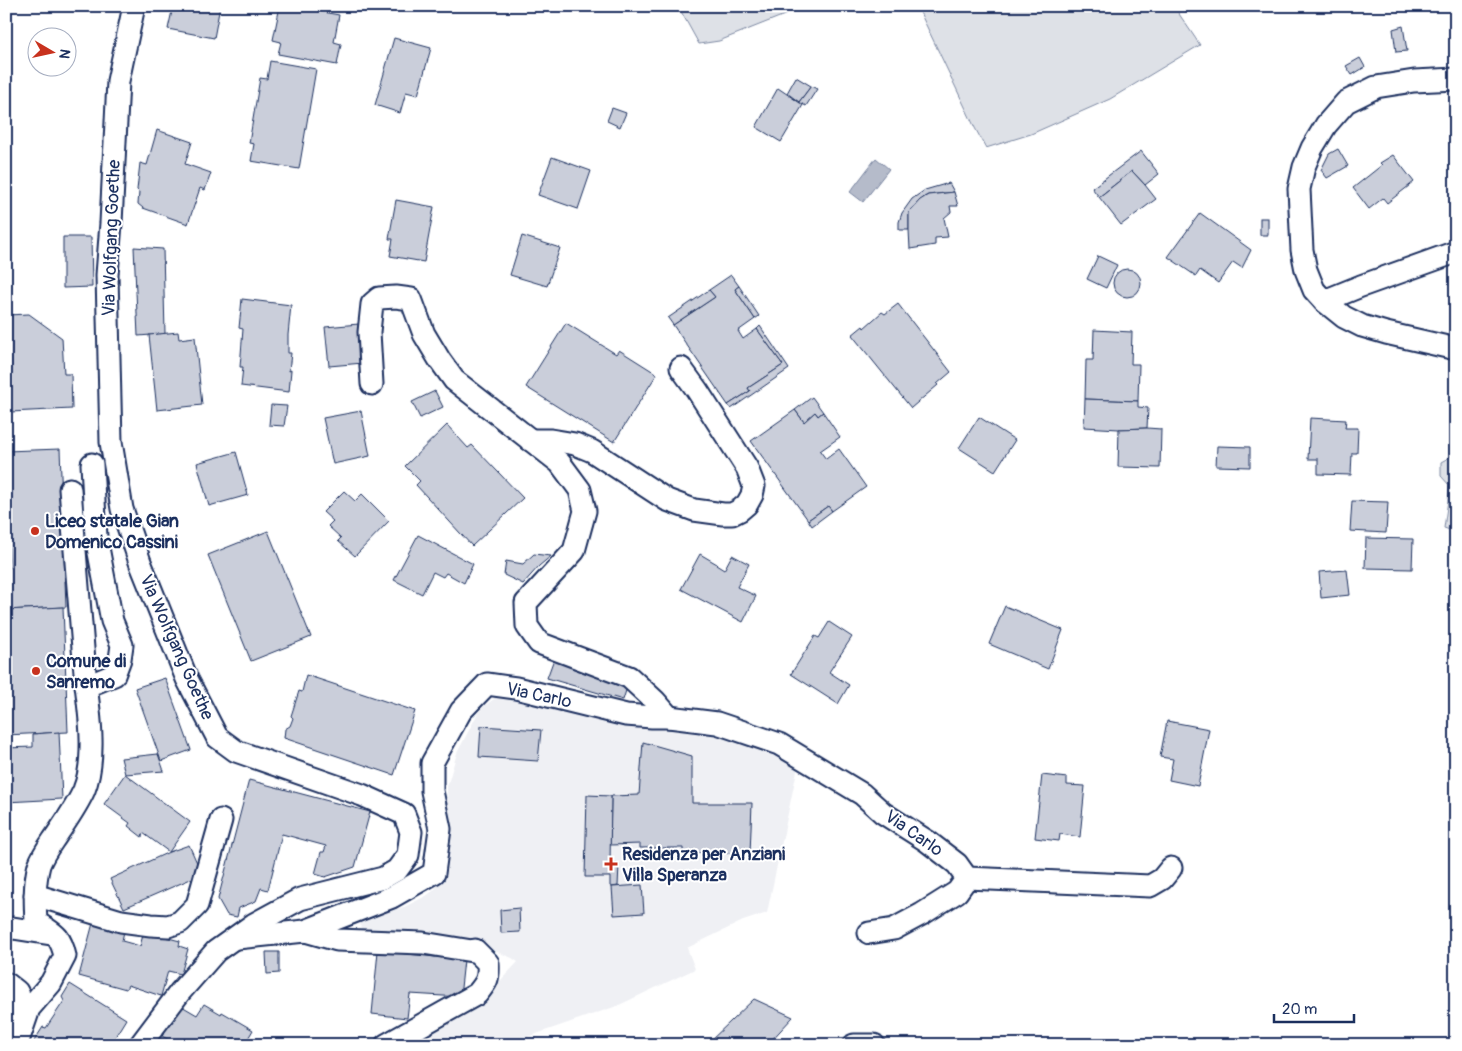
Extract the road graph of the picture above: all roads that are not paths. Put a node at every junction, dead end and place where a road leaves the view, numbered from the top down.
1 (134, 6) edge
2 (1456, 80) edge
3 (1456, 252) edge
4 (1324, 301) junction
5 (1456, 349) edge
6 (681, 368) dead end
7 (372, 384) dead end
8 (530, 440) junction
9 (92, 464) dead end
10 (70, 489) dead end
11 (86, 685) junction
12 (669, 717) junction
13 (221, 820) dead end
14 (1171, 868) dead end
15 (967, 878) junction
16 (35, 895) junction
17 (6, 930) edge
18 (305, 931) junction
19 (869, 933) dead end
20 (56, 935) junction
21 (235, 938) junction
22 (6, 986) edge
23 (25, 1013) junction
24 (14, 1045) edge
25 (140, 1045) edge
26 (386, 1045) edge
27 (854, 1045) edge
28 (874, 1045) edge

1 - 21 street, Via Wolfgang Goethe
2 - 4 street
3 - 4 street
4 - 5 street
6 - 8 street
7 - 8 street
8 - 12 street
9 - 11 street
10 - 11 street
11 - 16 street
12 - 15 street, Via Carlo
12 - 18 street, Via Carlo
13 - 16 street
14 - 15 street
15 - 19 street
16 - 20 street
17 - 20 street
18 - 21 street, Via Carlo
18 - 26 street, Via Carlo
20 - 23 street
21 - 25 street, Via Wolfgang Goethe
22 - 23 street
23 - 24 street
27 - 28 street

